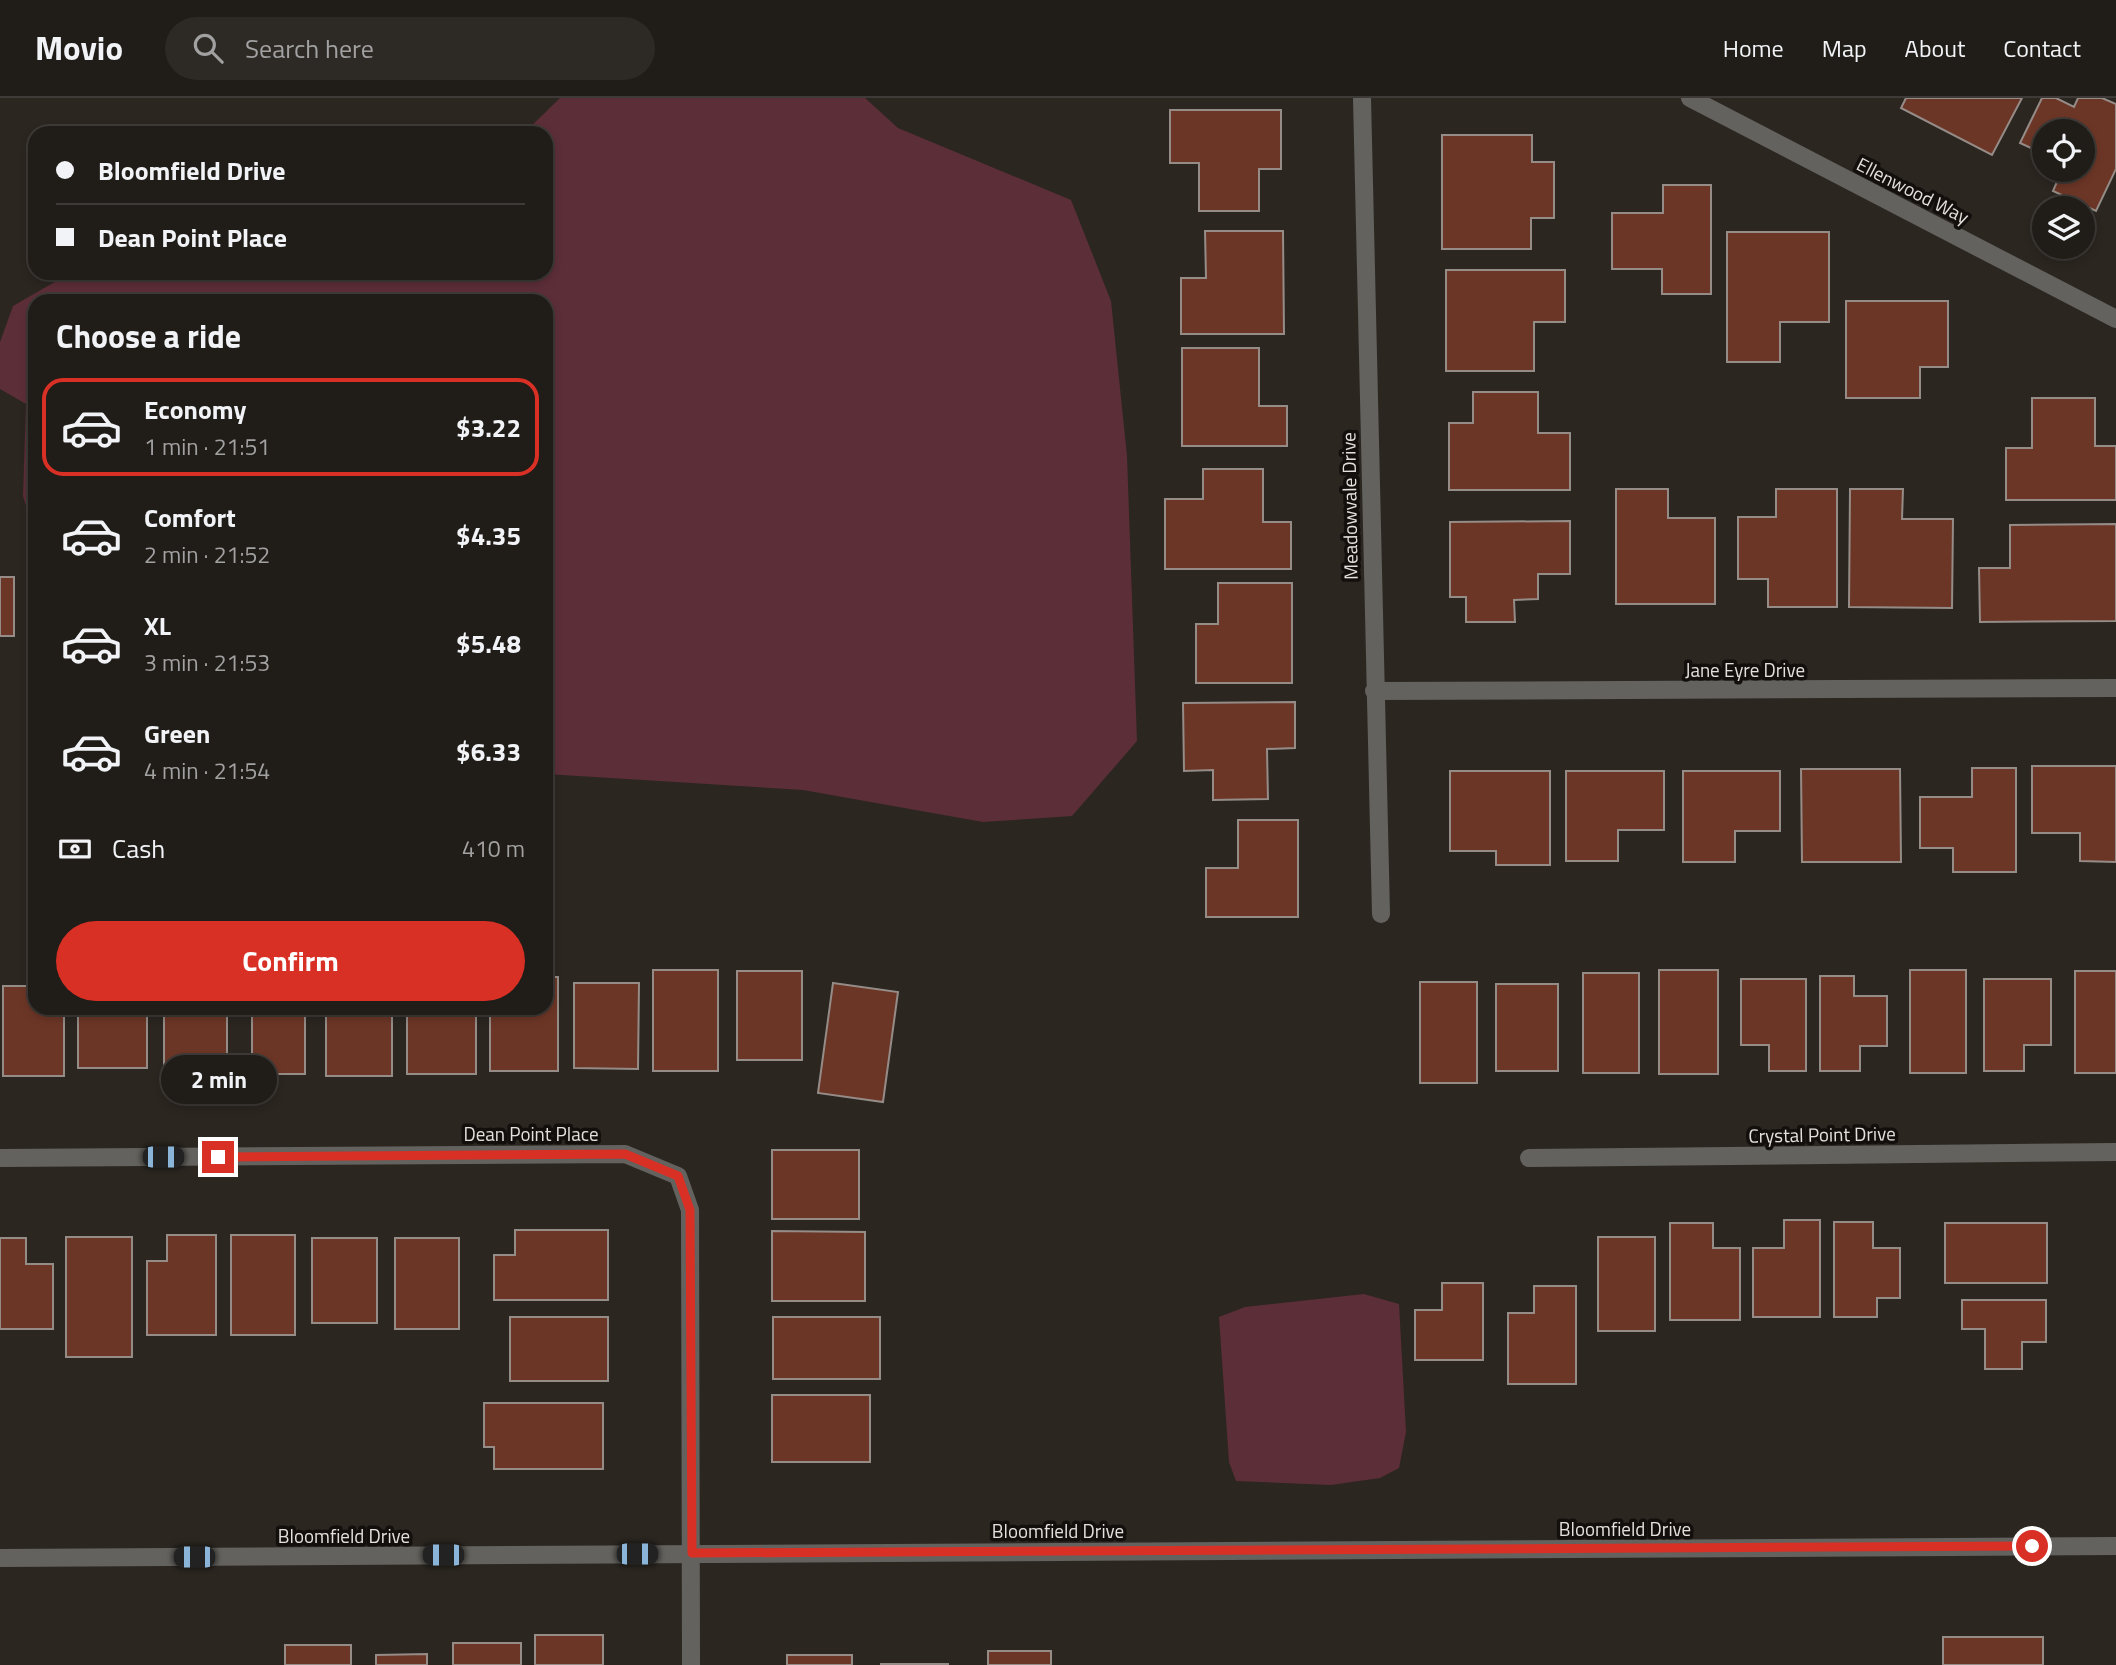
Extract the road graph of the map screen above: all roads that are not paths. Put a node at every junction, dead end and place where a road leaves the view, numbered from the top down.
1 (1362, 98) edge
2 (1690, 98) edge
3 (2116, 318) edge
4 (2116, 688) edge
5 (1374, 691) junction
6 (1381, 914) dead end
7 (2116, 1152) edge
8 (0, 1158) edge
9 (1529, 1158) dead end
10 (2116, 1546) edge
11 (692, 1553) junction
12 (0, 1558) edge
13 (691, 1665) edge

1 - 5 street, Meadowvale Drive
2 - 3 street, Ellenwood Way
4 - 5 street, Jane Eyre Drive
5 - 6 street, Meadowvale Drive
7 - 9 street, Crystal Point Drive
8 - 11 street, Dean Point Place
10 - 11 street, Bloomfield Drive
11 - 12 street, Bloomfield Drive
11 - 13 street, Dean Point Place

